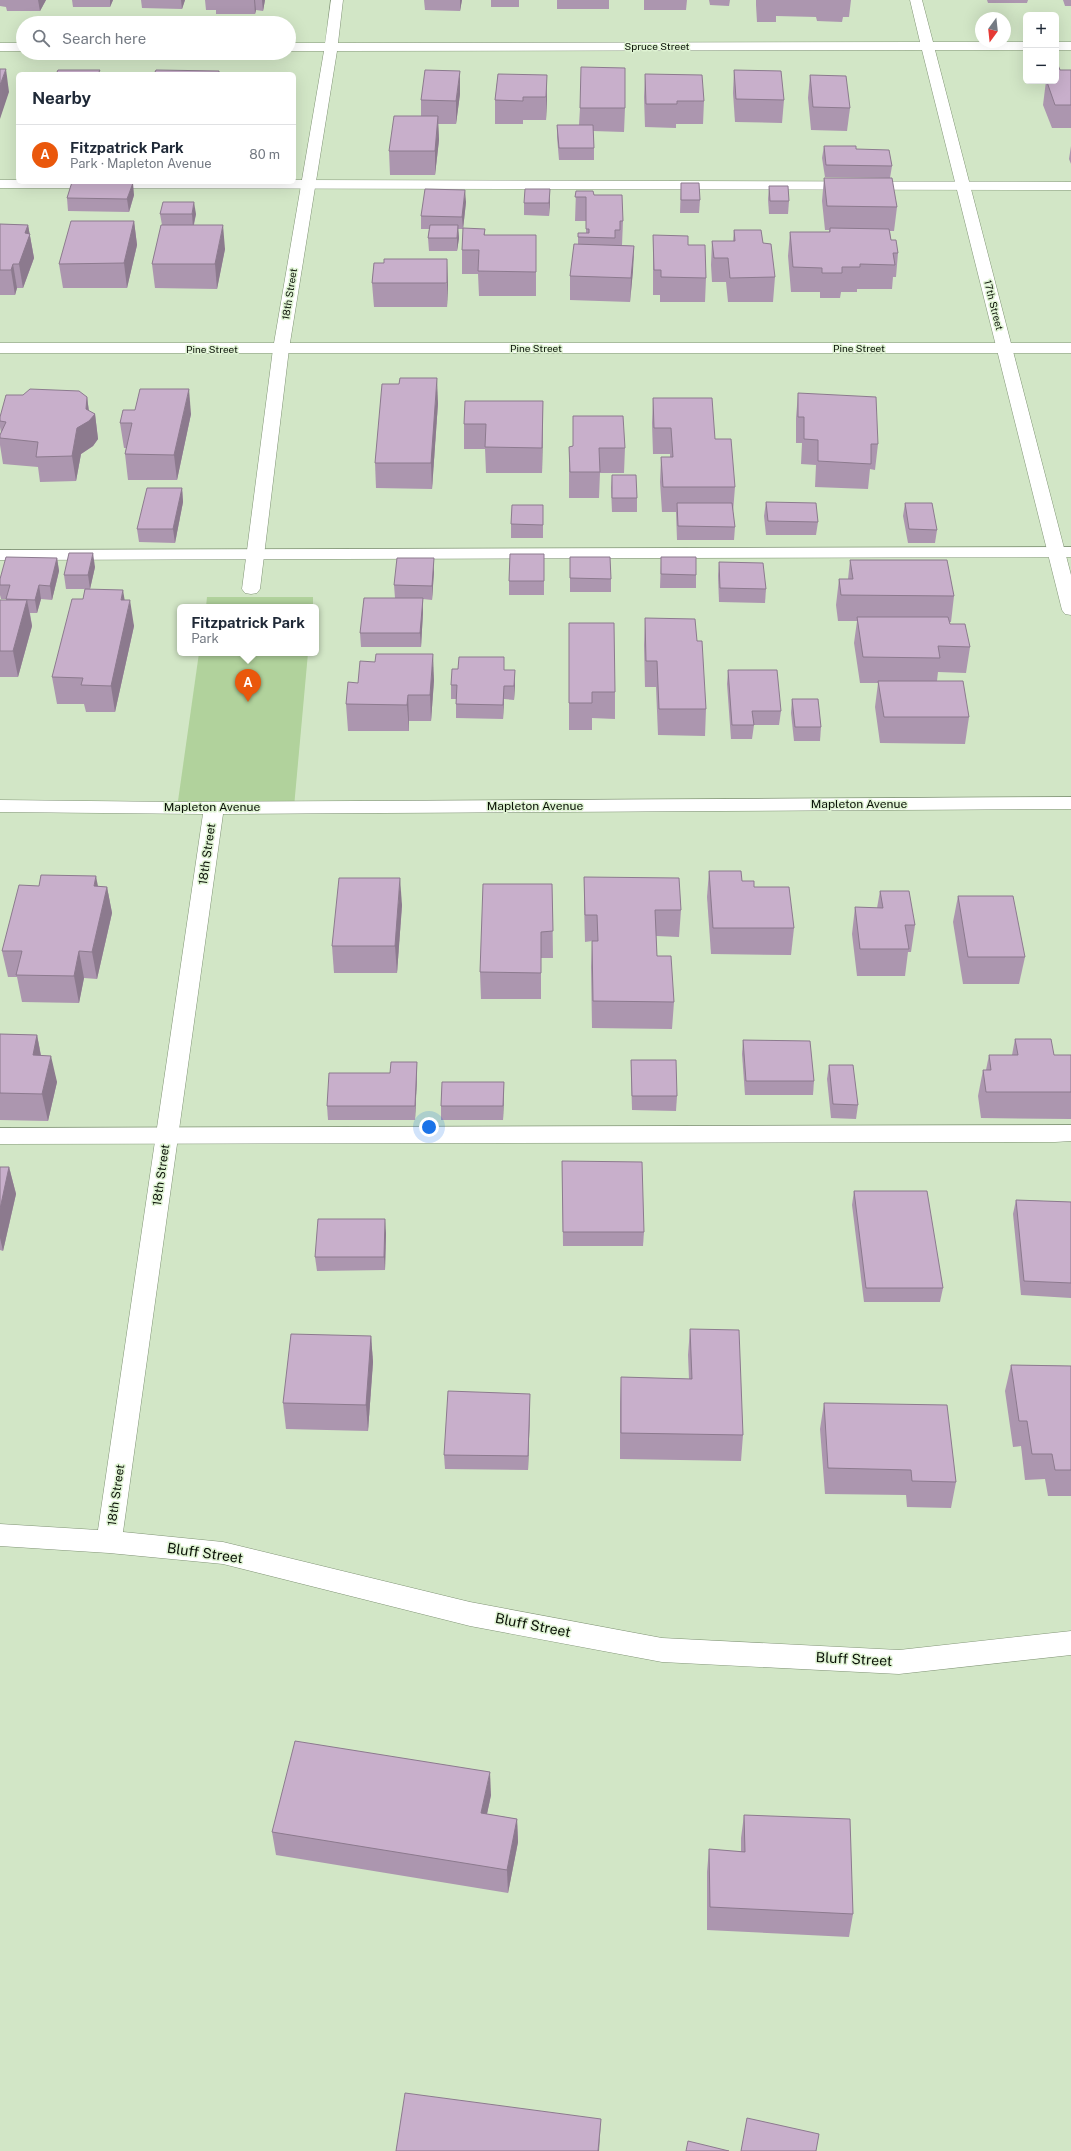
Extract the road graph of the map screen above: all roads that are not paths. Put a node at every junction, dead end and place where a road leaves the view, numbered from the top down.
1 (337, 0) edge
2 (916, 0) edge
3 (927, 46) junction
4 (1023, 46) edge
5 (1059, 46) edge
6 (1071, 46) edge
7 (0, 47) edge
8 (16, 47) edge
9 (296, 47) edge
10 (331, 48) junction
11 (0, 184) edge
12 (307, 185) junction
13 (963, 185) junction
14 (1071, 186) edge
15 (1005, 347) junction
16 (0, 348) edge
17 (1071, 348) edge
18 (281, 349) junction
19 (1064, 552) edge
20 (0, 555) edge
21 (256, 556) junction
22 (251, 589) dead end
23 (1071, 610) edge
24 (1071, 803) edge
25 (0, 806) edge
26 (214, 807) junction
27 (1071, 1133) edge
28 (0, 1136) edge
29 (167, 1137) junction
30 (0, 1535) edge
31 (109, 1542) junction
32 (1071, 1643) edge

1 - 10 street, 18th Street
2 - 3 street, 17th Street
3 - 4 street, Spruce Street
3 - 10 street, Spruce Street
3 - 13 street, 17th Street
5 - 6 street
7 - 8 street
9 - 10 street, Spruce Street
10 - 12 street, 18th Street
11 - 12 street
12 - 13 street
12 - 18 street, 18th Street
13 - 14 street
13 - 15 street, 17th Street
15 - 17 street, Pine Street
15 - 18 street, Pine Street
15 - 19 street, 17th Street
16 - 18 street, Pine Street
18 - 21 street, 18th Street
19 - 21 street
19 - 23 street, 17th Street
20 - 21 street
21 - 22 street, 18th Street
24 - 26 street, Mapleton Avenue
25 - 26 street, Mapleton Avenue
26 - 29 street, 18th Street
27 - 29 street
28 - 29 street
29 - 31 street, 18th Street
30 - 31 street, Bluff Street
31 - 32 street, Bluff Street

